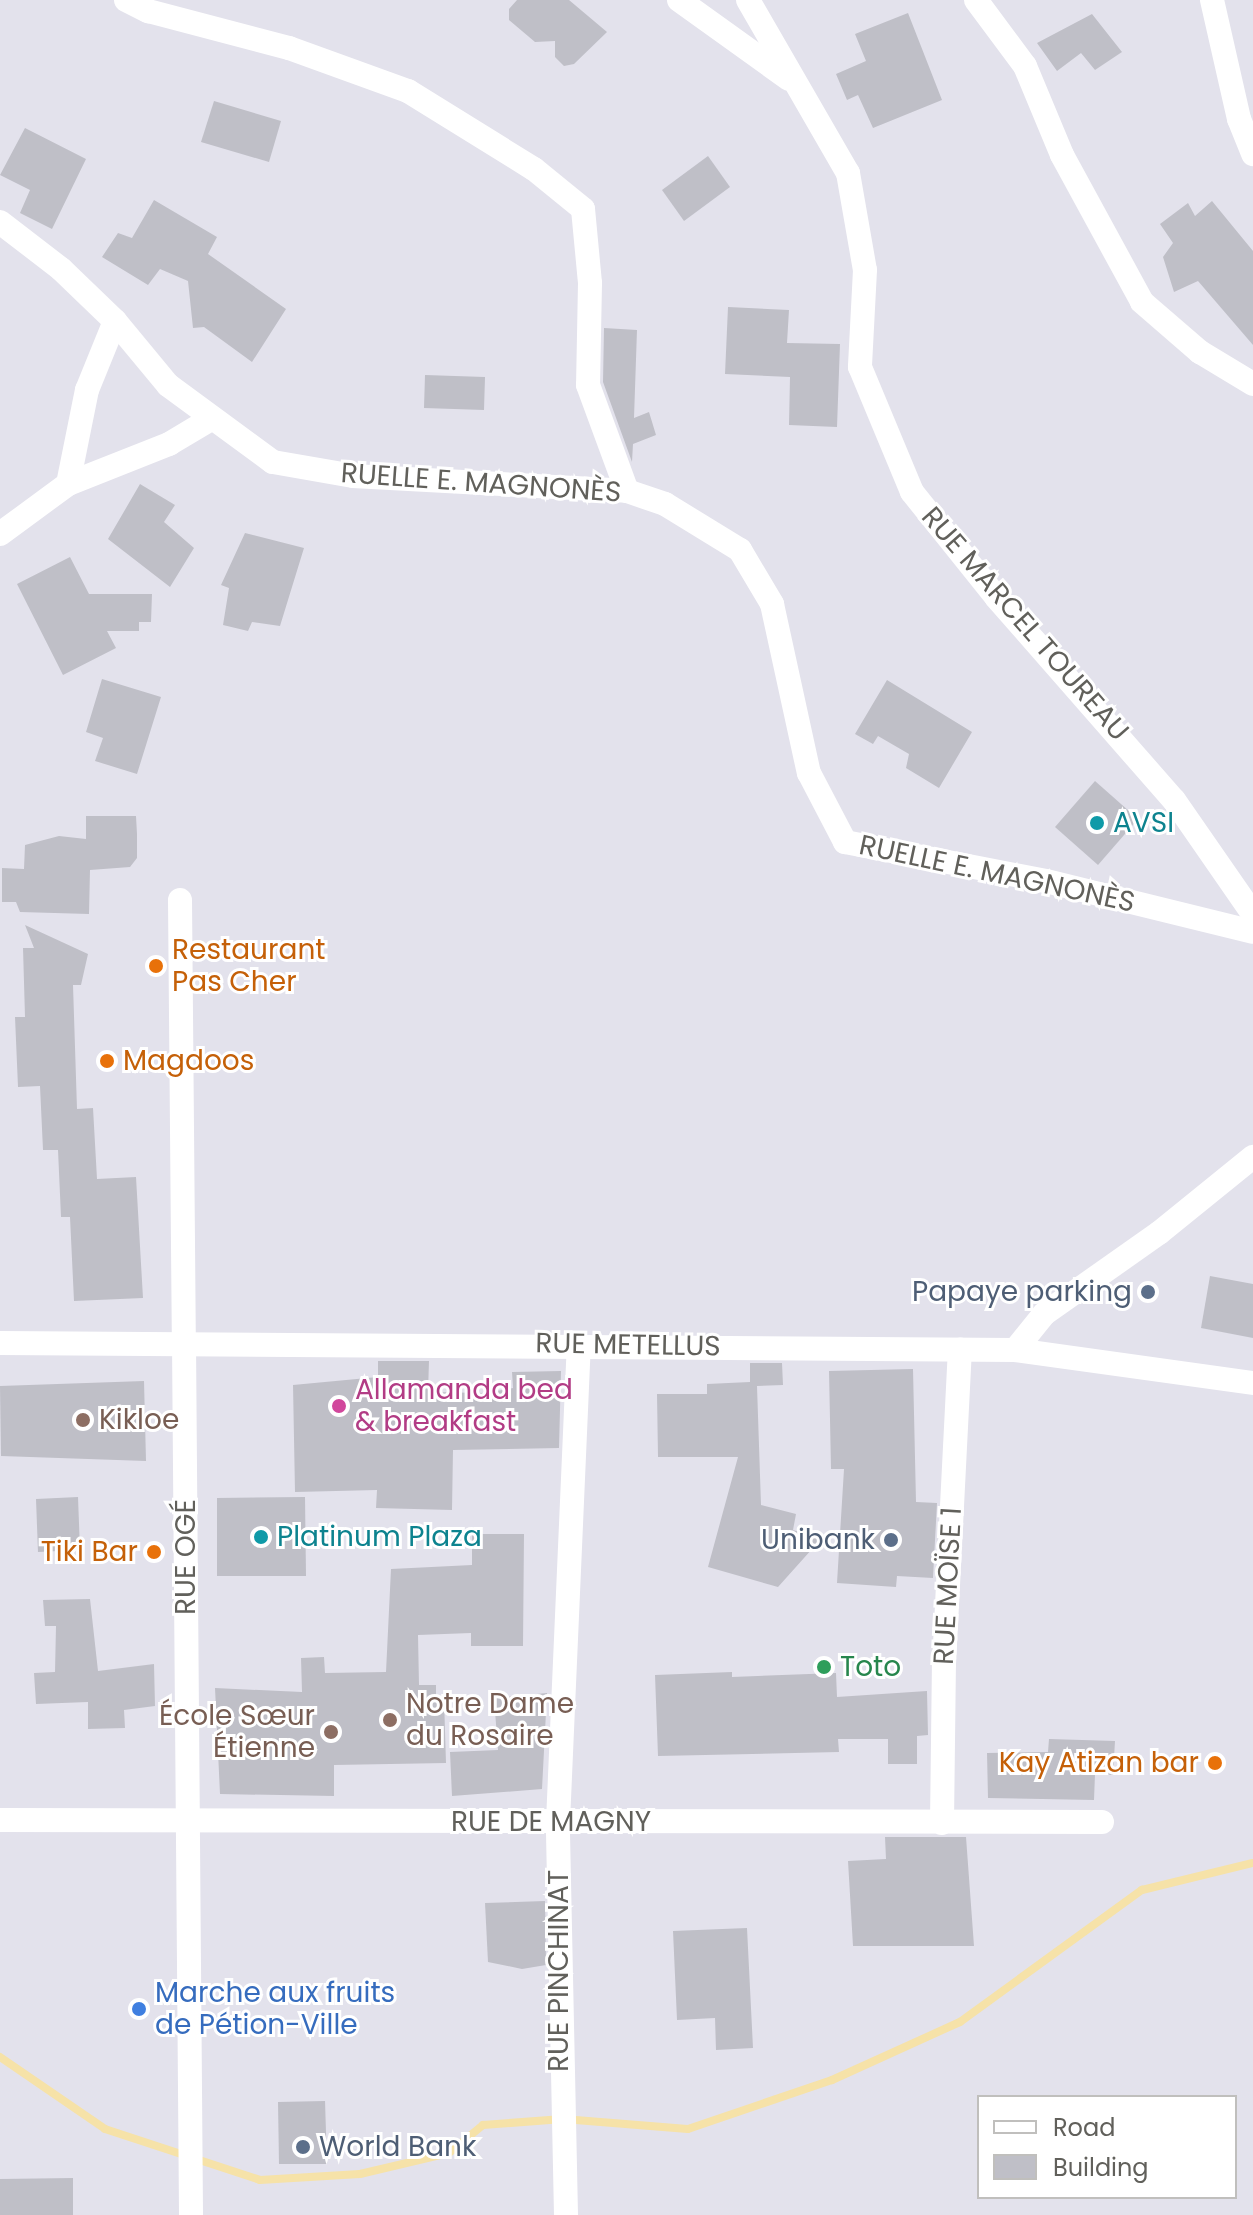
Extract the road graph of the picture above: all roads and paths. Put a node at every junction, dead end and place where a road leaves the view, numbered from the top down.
1 (126, 0) edge
2 (679, 0) edge
3 (748, 0) edge
4 (976, 0) edge
5 (1212, 0) edge
6 (798, 85) junction
7 (1253, 154) edge
8 (0, 222) edge
9 (115, 321) junction
10 (1253, 384) edge
11 (211, 419) junction
12 (68, 484) junction
13 (627, 491) junction
14 (0, 534) edge
15 (180, 900) dead end
16 (1253, 914) edge
17 (1253, 932) edge
18 (1253, 1157) edge
19 (184, 1342) junction
20 (0, 1343) edge
21 (579, 1344) junction
22 (960, 1349) junction
23 (1015, 1350) junction
24 (1253, 1383) edge
25 (0, 1820) edge
26 (187, 1820) junction
27 (558, 1822) junction
28 (1102, 1822) dead end
29 (942, 1823) junction
30 (191, 2207) edge
31 (566, 2215) edge

1 - 13 street
2 - 6 street
3 - 6 street, RUE MARCEL TOUREAU
4 - 10 street
5 - 7 street
6 - 16 street, RUE MARCEL TOUREAU
8 - 9 street, RUELLE E. MAGNONÈS
9 - 11 street, RUELLE E. MAGNONÈS
9 - 12 street
11 - 12 street
11 - 13 street, RUELLE E. MAGNONÈS
12 - 14 street
13 - 17 street, RUELLE E. MAGNONÈS
15 - 19 street, RUE OGÉ
18 - 23 street
19 - 20 street, RUE METELLUS
19 - 21 street, RUE METELLUS
19 - 26 street, RUE OGÉ
21 - 22 street, RUE METELLUS
21 - 27 street, RUE PINCHINAT
22 - 23 street, RUE METELLUS
22 - 29 street, RUE MOÏSE 1
23 - 24 street, RUE METELLUS
25 - 26 street, RUE DE MAGNY
26 - 27 street, RUE DE MAGNY
26 - 30 street, RUE OGÉ
27 - 29 street, RUE DE MAGNY
27 - 31 street, RUE PINCHINAT
28 - 29 street, RUE DE MAGNY

